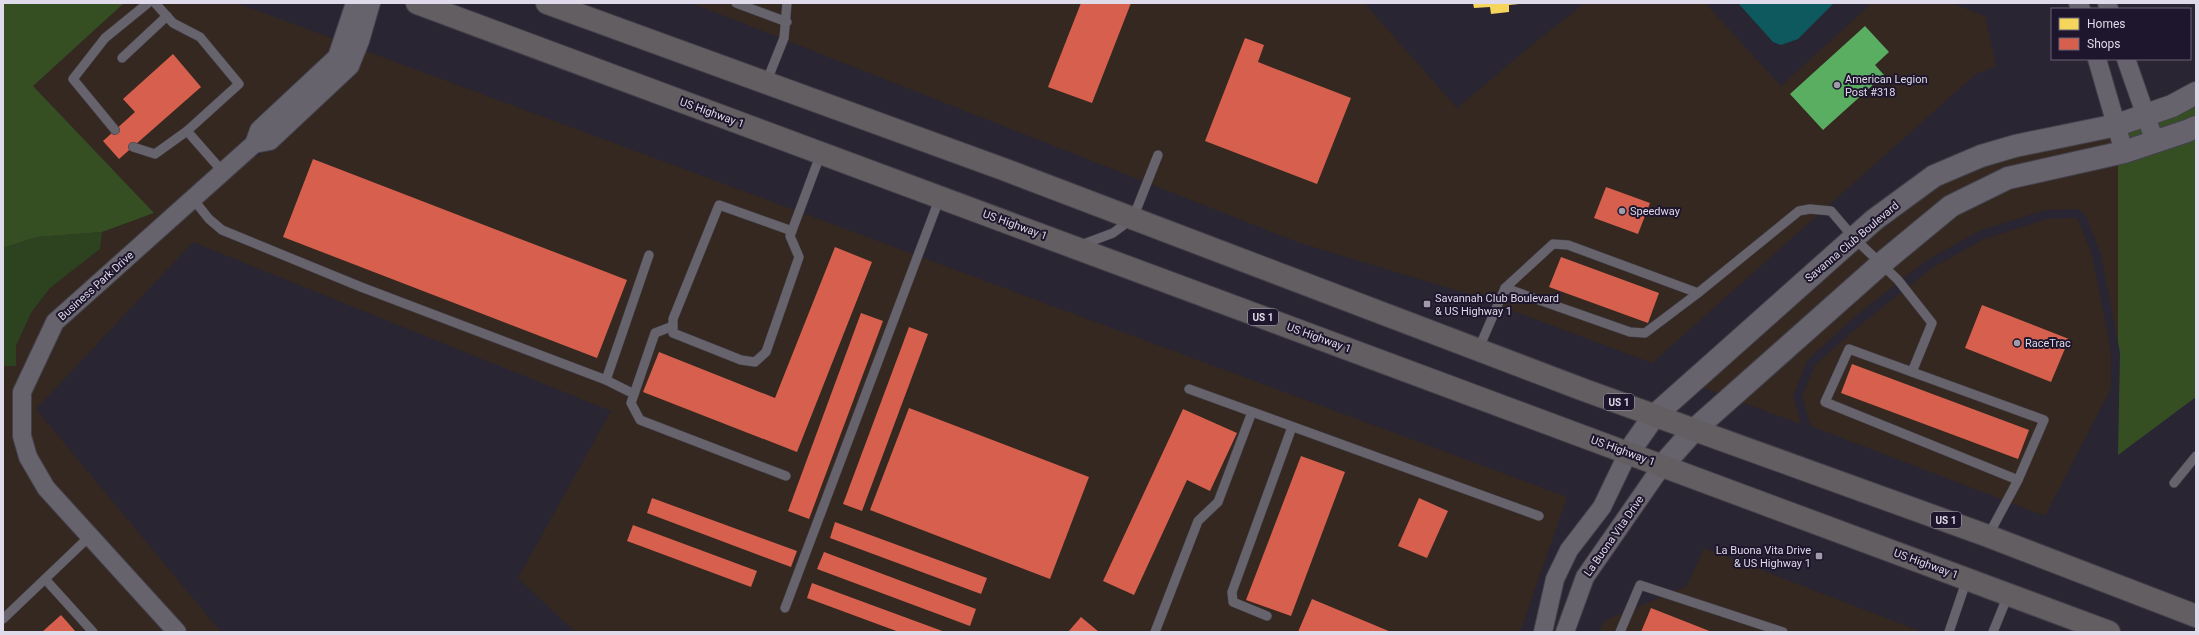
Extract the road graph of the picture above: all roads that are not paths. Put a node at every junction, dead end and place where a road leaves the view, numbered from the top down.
1 (148, 3) edge
2 (155, 3) edge
3 (355, 3) edge
4 (371, 3) edge
5 (417, 3) edge
6 (547, 3) edge
7 (736, 3) edge
8 (787, 3) edge
9 (167, 16) junction
10 (787, 22) junction
11 (122, 58) dead end
12 (2097, 60) edge
13 (2126, 60) edge
14 (766, 83) junction
15 (2196, 93) edge
16 (294, 109) junction
17 (2146, 116) junction
18 (2117, 125) junction
19 (2196, 127) edge
20 (115, 130) dead end
21 (187, 131) junction
22 (2155, 142) junction
23 (133, 148) dead end
24 (2124, 152) junction
25 (821, 153) junction
26 (1158, 155) dead end
27 (223, 172) junction
28 (940, 197) junction
29 (192, 199) junction
30 (1132, 218) junction
31 (792, 231) junction
32 (1854, 238) junction
33 (1074, 247) junction
34 (649, 255) dead end
35 (1882, 262) junction
36 (1505, 288) junction
37 (1698, 293) junction
38 (673, 326) junction
39 (1479, 348) junction
40 (1912, 372) junction
41 (606, 380) junction
42 (1189, 389) dead end
43 (634, 394) junction
44 (1252, 412) junction
45 (1654, 416) junction
46 (1292, 427) junction
47 (1694, 430) junction
48 (1628, 453) junction
49 (2196, 456) edge
50 (1662, 466) junction
51 (786, 476) dead end
52 (2018, 480) junction
53 (2174, 483) dead end
54 (1539, 516) dead end
55 (90, 536) junction
56 (1988, 536) junction
57 (45, 579) junction
58 (1967, 579) junction
59 (2008, 595) junction
60 (785, 608) dead end
61 (1267, 616) dead end
62 (2196, 616) edge
63 (3, 619) edge
64 (93, 632) edge
65 (177, 632) edge
66 (1155, 632) edge
67 (1543, 632) edge
68 (1565, 632) edge
69 (1620, 632) edge
70 (1783, 632) edge
71 (1949, 632) edge
72 (1993, 632) edge
73 (2109, 632) edge

1 - 20 lane
2 - 9 lane
3 - 16 street, Business Park Drive
4 - 16 street, Business Park Drive
5 - 25 main road, US Highway 1 / US 1
6 - 14 main road, US 1
7 - 10 lane
8 - 10 lane
9 - 11 lane
9 - 21 lane
10 - 14 lane
12 - 18 street
13 - 17 street
14 - 30 main road, US 1
15 - 17 street, Savanna Club Boulevard
16 - 27 street, Business Park Drive
17 - 18 street, Savanna Club Boulevard
17 - 22 street
18 - 24 street
18 - 32 street, Savanna Club Boulevard
19 - 22 street
21 - 23 lane
21 - 27 lane
22 - 24 street
24 - 35 street
25 - 28 main road, US Highway 1 / US 1
25 - 31 lane
26 - 30 lane
27 - 29 street, Business Park Drive
28 - 33 main road, US Highway 1 / US 1
28 - 60 lane
29 - 41 lane
29 - 55 street, Business Park Drive
30 - 33 lane
30 - 39 main road, US 1
31 - 38 lane
31 - 38 lane
32 - 35 lane
32 - 37 lane
32 - 45 street, Savanna Club Boulevard
33 - 48 main road, US Highway 1 / US 1
34 - 41 lane
35 - 40 lane
35 - 47 street
36 - 37 lane
36 - 37 lane
36 - 39 lane
38 - 43 lane
39 - 45 main road, US 1
40 - 52 lane
40 - 52 lane
41 - 43 lane
42 - 44 lane
43 - 51 lane
44 - 46 lane
44 - 66 lane
45 - 47 main road, US 1
45 - 48 street, Savanna Club Boulevard
46 - 54 lane
46 - 61 lane
47 - 50 street
47 - 56 main road, US 1
48 - 50 main road, US Highway 1 / US 1
48 - 67 street
49 - 53 lane
50 - 58 main road, US Highway 1 / US 1
50 - 68 street, La Buona Vita Drive
52 - 56 lane
55 - 57 lane
55 - 65 street, Business Park Drive
56 - 62 main road, US 1
57 - 63 lane
57 - 64 lane
58 - 59 main road, US Highway 1 / US 1
58 - 71 lane
59 - 72 lane
59 - 73 main road, US Highway 1 / US 1
69 - 70 lane

